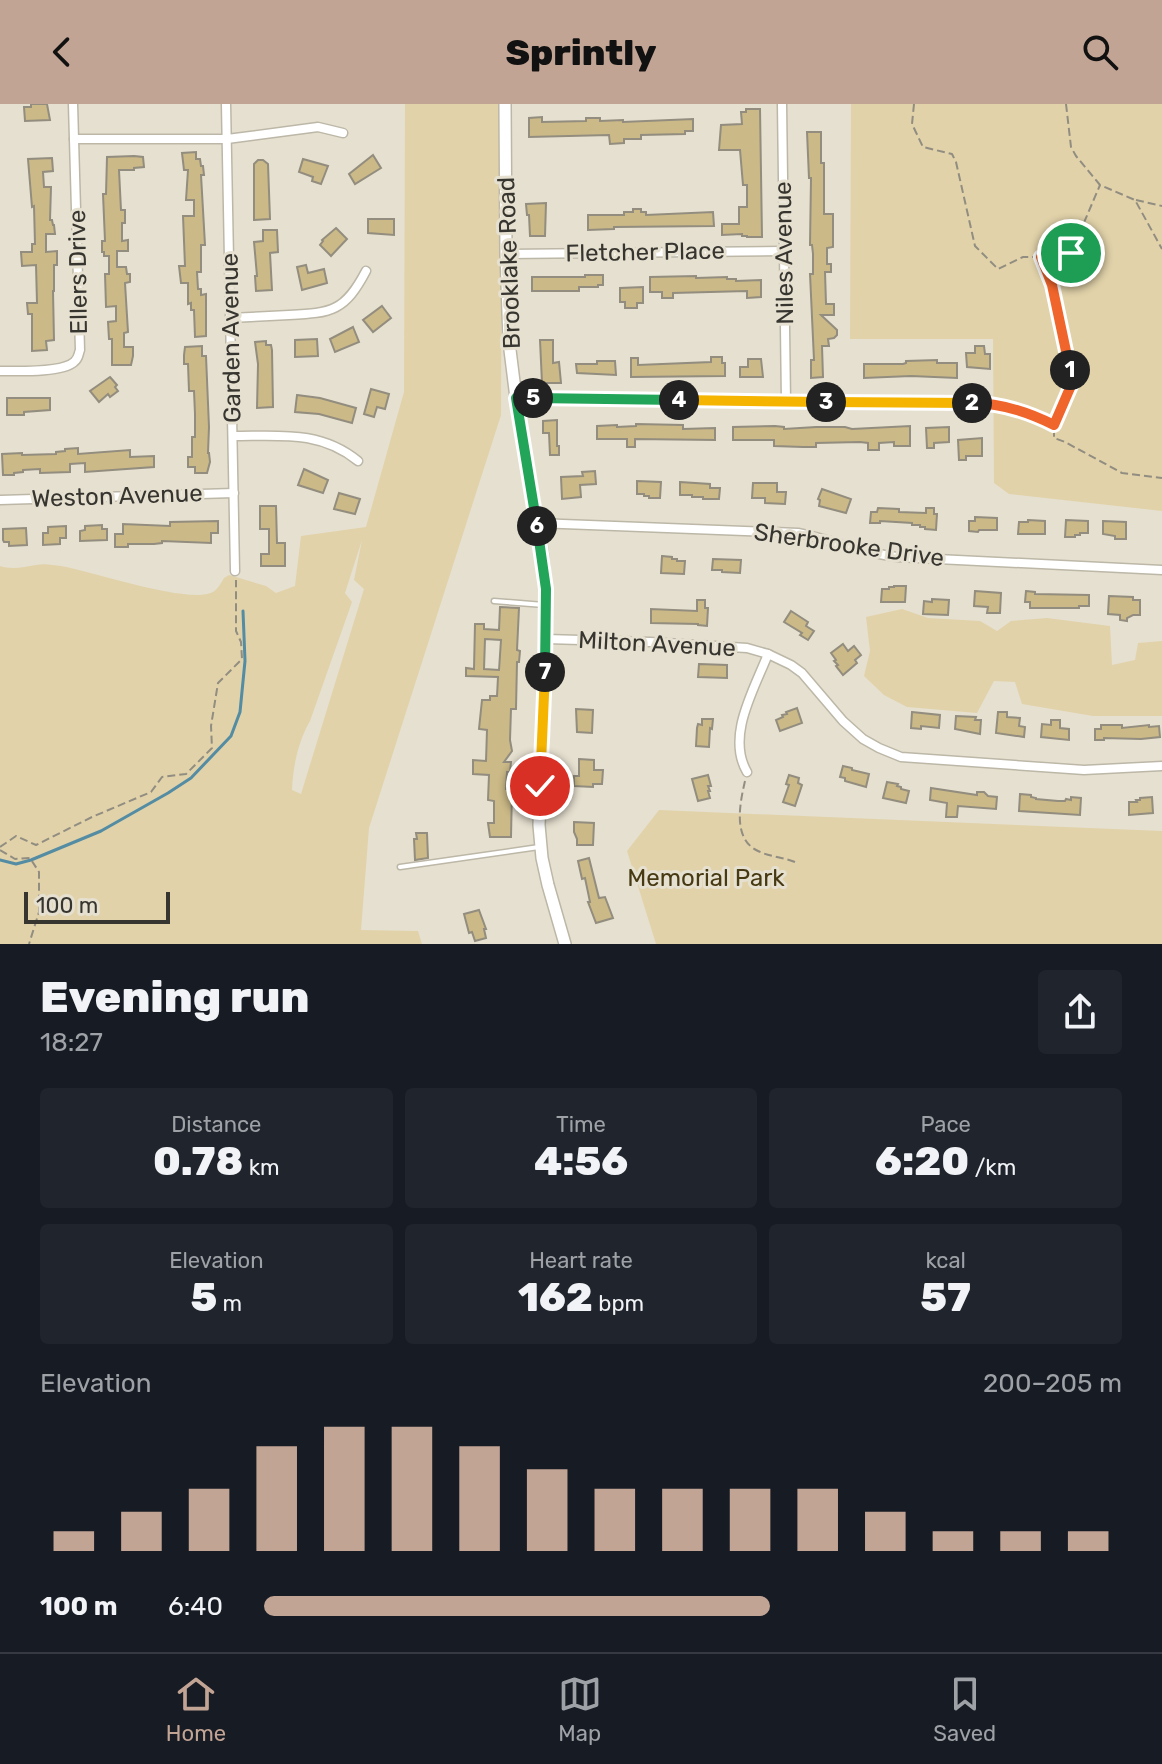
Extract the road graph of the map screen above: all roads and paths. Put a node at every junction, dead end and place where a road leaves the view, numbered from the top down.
1 (73, 104) edge
2 (226, 104) edge
3 (505, 104) edge
4 (782, 104) edge
5 (914, 104) edge
6 (1066, 104) edge
7 (343, 133) dead end
8 (74, 139) junction
9 (227, 139) junction
10 (1100, 185) junction
11 (1135, 200) junction
12 (1162, 206) edge
13 (1162, 249) edge
14 (784, 251) junction
15 (506, 254) junction
16 (1041, 257) junction
17 (366, 271) dead end
18 (230, 318) junction
19 (0, 371) edge
20 (516, 398) junction
21 (786, 401) junction
22 (973, 403) joint
23 (1054, 425) junction
24 (233, 436) junction
25 (358, 461) dead end
26 (1162, 478) edge
27 (234, 493) junction
28 (0, 500) edge
29 (537, 523) junction
30 (1162, 570) edge
31 (235, 571) joint
32 (494, 601) dead end
33 (546, 605) junction
34 (546, 639) junction
35 (768, 654) junction
36 (1162, 766) edge
37 (747, 772) joint
38 (541, 847) junction
39 (0, 848) edge
40 (795, 862) dead end
41 (400, 867) dead end
42 (29, 944) edge
43 (565, 944) edge

1 - 8 street, Ellers Drive
2 - 9 street, Garden Avenue
3 - 15 street, Brooklake Road
4 - 14 street, Niles Avenue
5 - 16 path
6 - 10 path
7 - 9 street
8 - 9 street
8 - 19 street, Ellers Drive
9 - 18 street, Garden Avenue
10 - 11 path
10 - 16 path
11 - 12 path
11 - 13 path
14 - 15 street, Fletcher Place
14 - 21 street, Niles Avenue
15 - 20 street, Brooklake Road
16 - 23 path
17 - 18 street
18 - 24 street, Garden Avenue
20 - 21 street
20 - 29 street, Brooklake Road
21 - 22 street
22 - 23 path
23 - 26 path
24 - 25 street
24 - 27 street, Garden Avenue
27 - 28 street, Weston Avenue
27 - 31 street, Garden Avenue
29 - 30 street, Sherbrooke Drive
29 - 33 street, Brooklake Road
31 - 39 path
32 - 33 lane
33 - 34 street, Brooklake Road
34 - 35 street, Milton Avenue
34 - 38 street, Brooklake Road
35 - 36 street
35 - 37 street
37 - 40 path
38 - 41 lane
38 - 43 street, Brooklake Road
39 - 42 path

